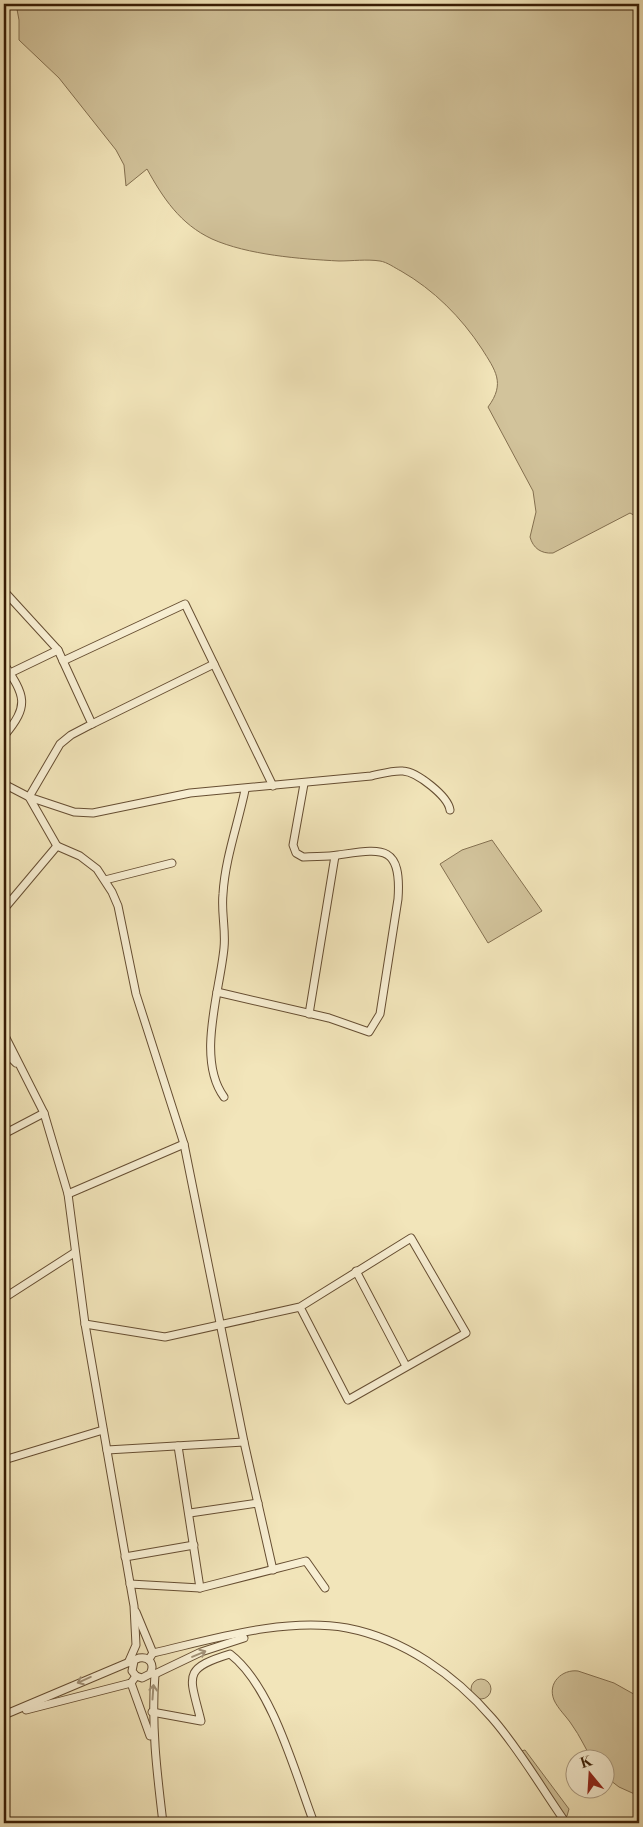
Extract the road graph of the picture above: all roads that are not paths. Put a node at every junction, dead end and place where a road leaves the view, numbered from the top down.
1 (4, 591) edge
2 (58, 650) junction
3 (63, 661) junction
4 (4, 664) edge
5 (214, 664) junction
6 (7, 675) edge
7 (92, 724) junction
8 (4, 736) edge
9 (4, 784) edge
10 (304, 784) junction
11 (273, 786) junction
12 (245, 790) junction
13 (29, 797) junction
14 (450, 810) dead end
15 (57, 846) junction
16 (335, 856) junction
17 (172, 863) dead end
18 (105, 880) junction
19 (4, 909) edge
20 (217, 992) junction
21 (309, 1014) junction
22 (4, 1034) edge
23 (4, 1050) edge
24 (22, 1068) junction
25 (224, 1096) dead end
26 (44, 1113) junction
27 (4, 1134) edge
28 (184, 1144) junction
29 (68, 1194) junction
30 (74, 1252) junction
31 (356, 1271) junction
32 (4, 1298) edge
33 (300, 1307) junction
34 (85, 1324) junction
35 (220, 1327) junction
36 (406, 1366) junction
37 (103, 1430) junction
38 (244, 1442) junction
39 (178, 1446) junction
40 (107, 1450) junction
41 (4, 1460) edge
42 (258, 1503) junction
43 (190, 1513) junction
44 (194, 1545) junction
45 (126, 1557) junction
46 (273, 1570) junction
47 (130, 1584) junction
48 (200, 1588) junction
49 (325, 1588) dead end
50 (134, 1606) junction
51 (268, 1629) junction
52 (151, 1656) junction
53 (131, 1661) junction
54 (153, 1674) junction
55 (133, 1679) junction
56 (152, 1712) junction
57 (4, 1716) edge
58 (154, 1745) junction
59 (163, 1823) edge
60 (314, 1823) edge
61 (566, 1823) edge

1 - 2 street
2 - 3 street
2 - 6 street
3 - 5 street
3 - 7 street
4 - 6 street
5 - 7 street
5 - 11 street
6 - 8 street
7 - 13 street
9 - 13 street
10 - 11 street
10 - 14 street
10 - 16 street
11 - 12 street
12 - 13 street
12 - 20 street
13 - 15 street
15 - 18 street
15 - 19 street
16 - 21 street
16 - 21 street
17 - 18 street
18 - 28 street
20 - 21 street
20 - 25 street
22 - 24 street
23 - 24 street
24 - 26 street
26 - 27 street
26 - 29 street
28 - 29 street
28 - 35 street
29 - 30 street
30 - 32 street
30 - 34 street
31 - 33 street
31 - 36 street
31 - 36 street
33 - 35 street
33 - 36 street
34 - 35 street
34 - 37 street
35 - 38 street
37 - 40 street
37 - 41 street
38 - 39 street
38 - 42 street
39 - 40 street
39 - 43 street
40 - 45 street
42 - 43 street
42 - 46 street
43 - 44 street
44 - 45 street
44 - 48 street
45 - 47 street
46 - 48 street
46 - 49 street
47 - 48 street
47 - 50 street
50 - 52 street
50 - 53 street
51 - 52 street
54 -> 51 street
51 - 61 street
52 - 53 street
52 - 54 street
53 - 55 street
53 -> 57 street
54 - 55 street
56 -> 54 street
55 - 57 street
55 - 58 street
56 - 58 street
56 - 60 street
58 - 59 street

